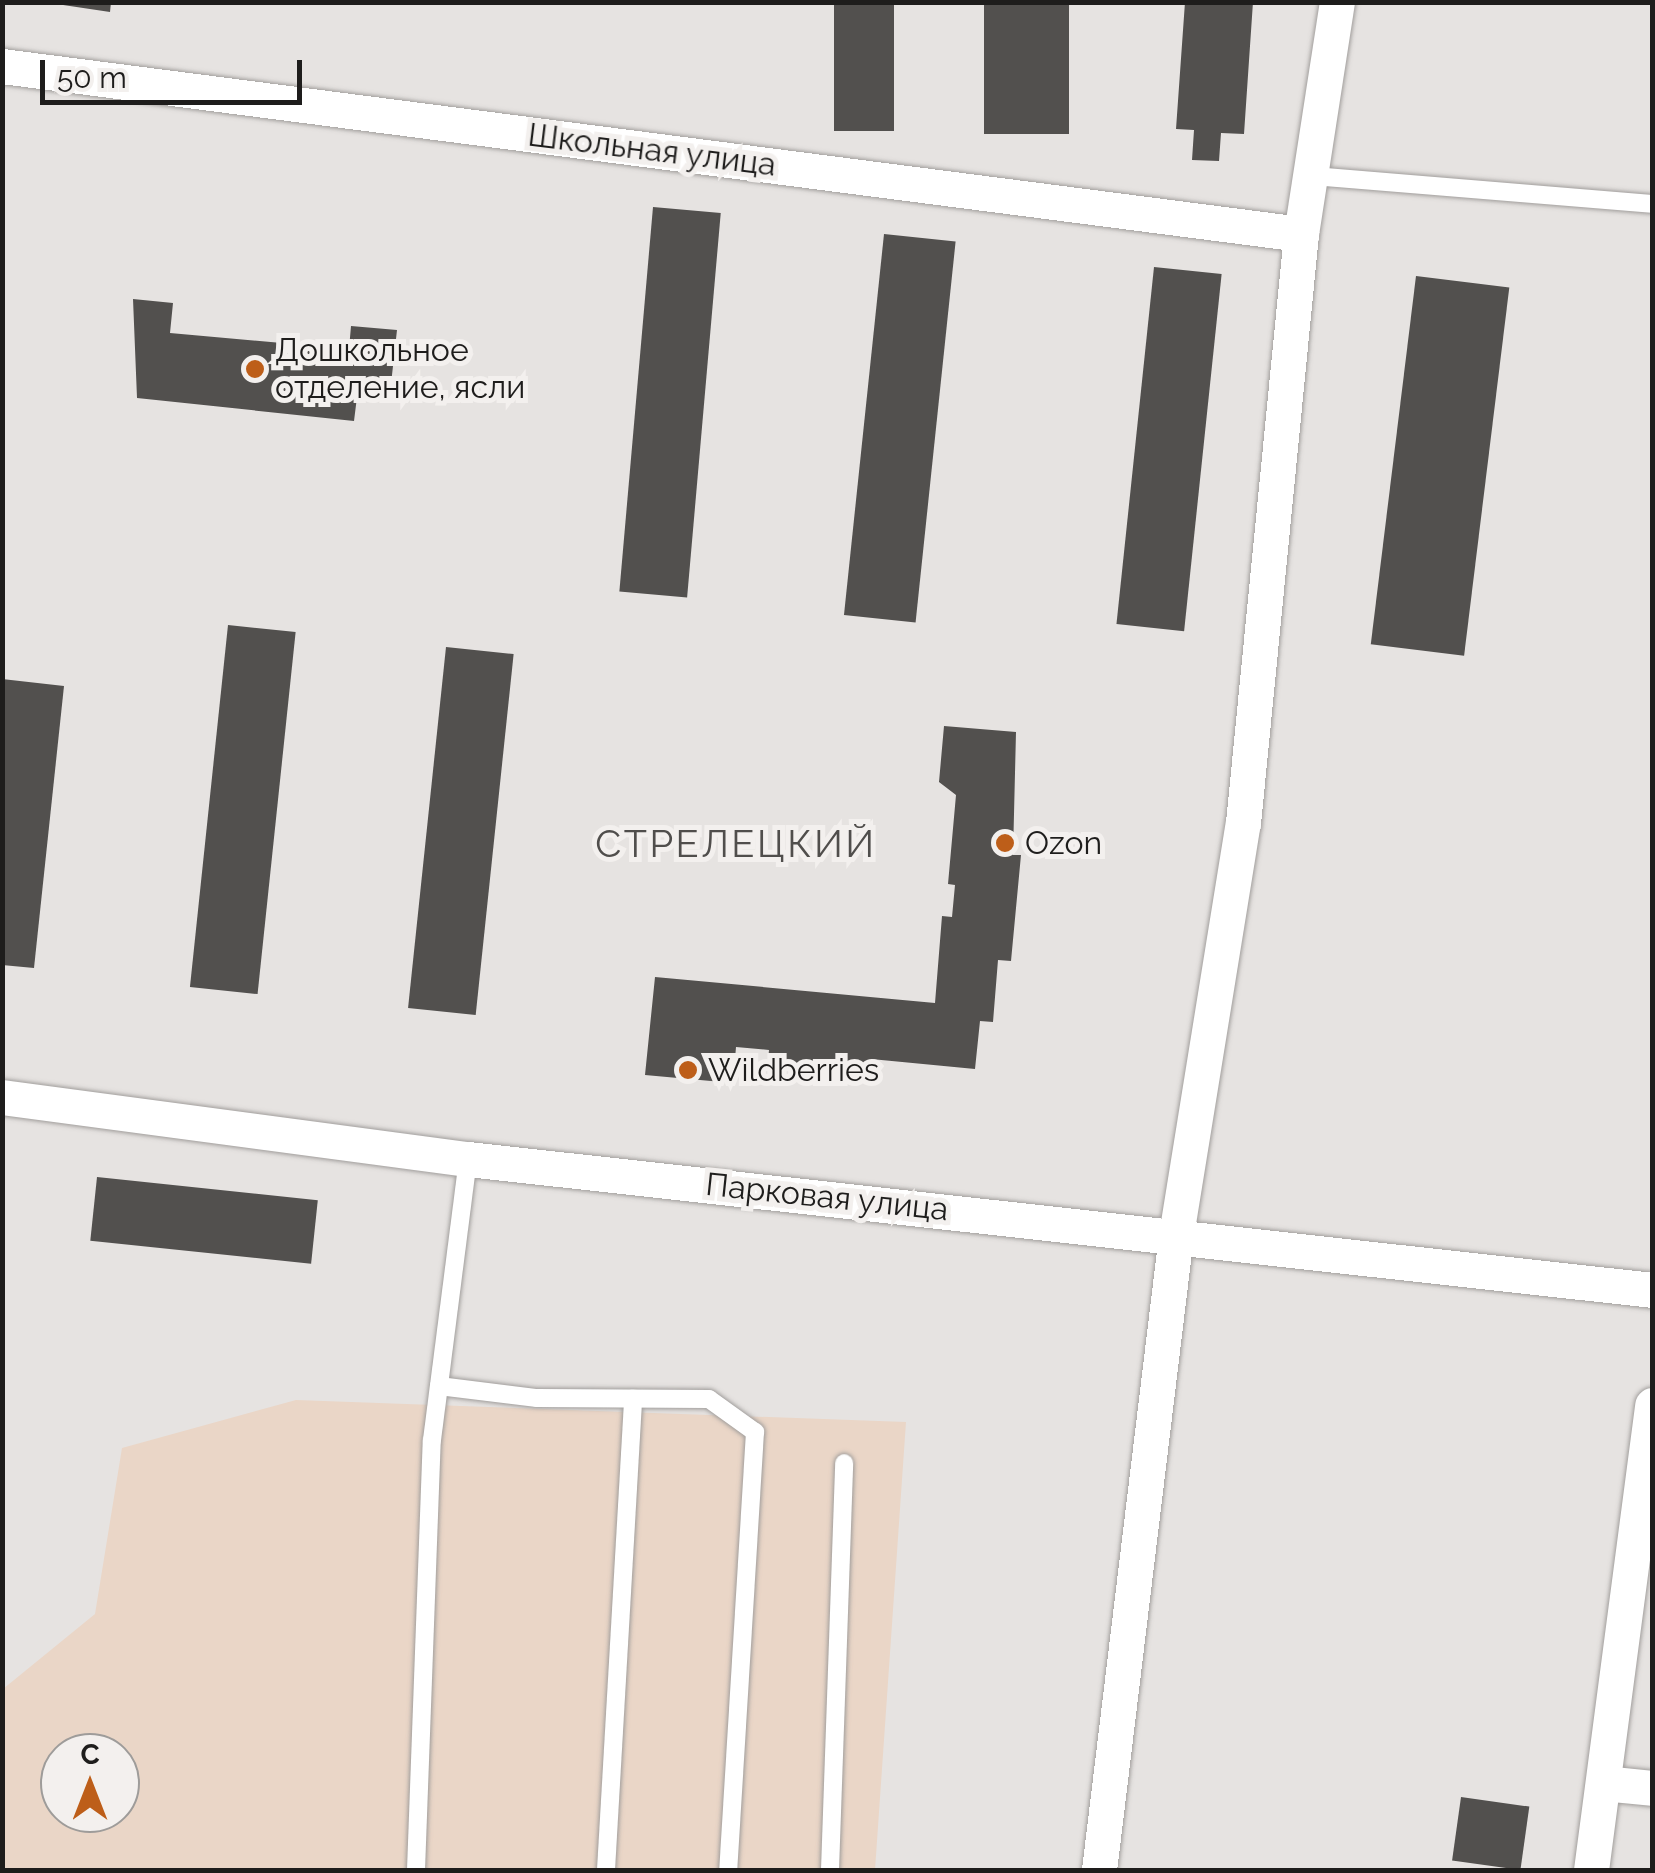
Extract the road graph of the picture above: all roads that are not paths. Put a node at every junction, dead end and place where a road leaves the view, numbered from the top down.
1 (1337, 2) edge
2 (2, 66) edge
3 (1313, 176) junction
4 (1652, 204) edge
5 (1301, 234) junction
6 (2, 1097) edge
7 (468, 1159) junction
8 (1176, 1235) junction
9 (1652, 1290) edge
10 (438, 1386) junction
11 (633, 1399) junction
12 (1652, 1405) edge
13 (844, 1463) dead end
14 (1603, 1783) junction
15 (1652, 1788) edge
16 (416, 1870) edge
17 (606, 1870) edge
18 (728, 1870) edge
19 (830, 1870) edge
20 (1098, 1870) edge
21 (1591, 1870) edge

1 - 3 street
2 - 5 street, Школьная улица
3 - 4 lane
3 - 5 street
5 - 8 street
6 - 7 street, Парковая улица
7 - 8 street, Парковая улица
7 - 10 lane
8 - 9 street, Парковая улица
8 - 20 street
10 - 11 lane
10 - 16 lane
11 - 17 lane
11 - 18 lane
12 - 14 street
13 - 19 lane
14 - 15 street
14 - 21 street

